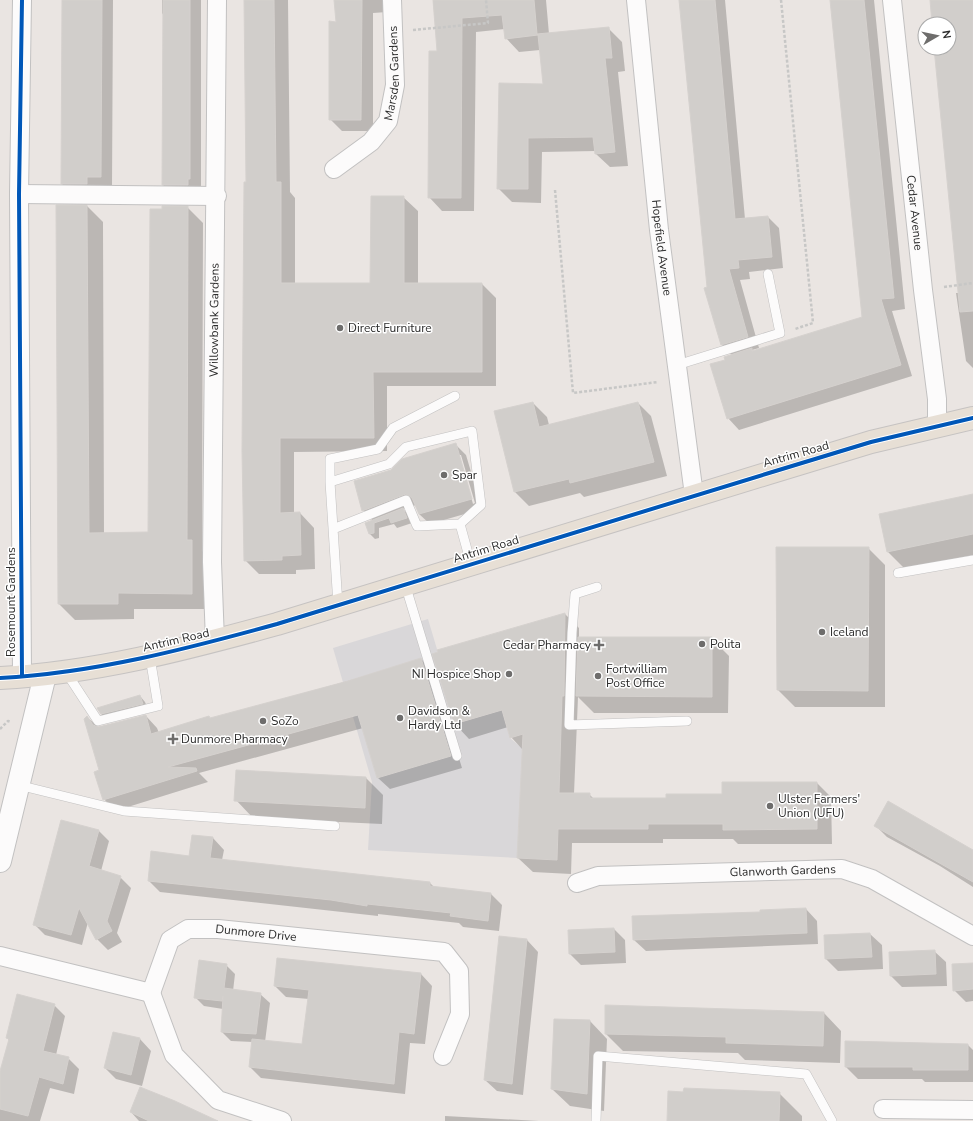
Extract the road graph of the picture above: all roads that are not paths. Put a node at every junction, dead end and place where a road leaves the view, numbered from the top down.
1 (22, 0) edge
2 (217, 0) edge
3 (392, 0) edge
4 (636, 0) edge
5 (892, 0) edge
6 (334, 169) dead end
7 (19, 194) junction
8 (217, 196) junction
9 (768, 274) dead end
10 (678, 372) junction
11 (455, 396) dead end
12 (973, 418) edge
13 (937, 426) junction
14 (330, 482) junction
15 (694, 495) junction
16 (460, 524) junction
17 (333, 529) junction
18 (973, 560) edge
19 (471, 564) junction
20 (898, 573) dead end
21 (405, 584) junction
22 (597, 587) dead end
23 (338, 605) junction
24 (215, 641) junction
25 (150, 656) junction
26 (56, 673) junction
27 (22, 676) junction
28 (0, 678) edge
29 (687, 721) dead end
30 (457, 756) dead end
31 (18, 785) junction
32 (335, 826) dead end
33 (0, 860) edge
34 (577, 883) dead end
35 (973, 936) edge
36 (0, 956) edge
37 (151, 992) junction
38 (443, 1056) dead end
39 (883, 1109) dead end
40 (973, 1110) edge
41 (282, 1121) edge
42 (596, 1121) edge
43 (832, 1121) edge

1 - 7 street, Rosemount Gardens
2 - 8 street, Willowbank Gardens
3 - 6 street, Marsden Gardens
4 - 10 street, Hopefield Avenue
5 - 13 street, Cedar Avenue
7 - 8 street
7 - 27 street, Rosemount Gardens
8 - 24 street, Willowbank Gardens
9 - 10 lane
10 - 15 street, Hopefield Avenue
11 - 14 lane
12 - 13 main road, Antrim Road
13 - 15 main road, Antrim Road
14 - 16 lane
14 - 17 lane
15 - 19 main road, Antrim Road
16 - 17 lane
16 - 19 lane
17 - 23 lane
18 - 20 lane
19 - 21 main road, Antrim Road
21 - 23 main road, Antrim Road
21 - 30 lane
22 - 29 lane
23 - 24 main road, Antrim Road
24 - 25 main road, Antrim Road
25 - 26 main road, Antrim Road
25 - 26 lane
26 - 27 main road, Antrim Road
26 - 31 street
27 - 28 main road, Antrim Road
31 - 32 lane
31 - 33 street
34 - 35 street, Glanworth Gardens
36 - 37 street
37 - 38 street, Dunmore Drive
37 - 41 street
39 - 40 street
42 - 43 lane

